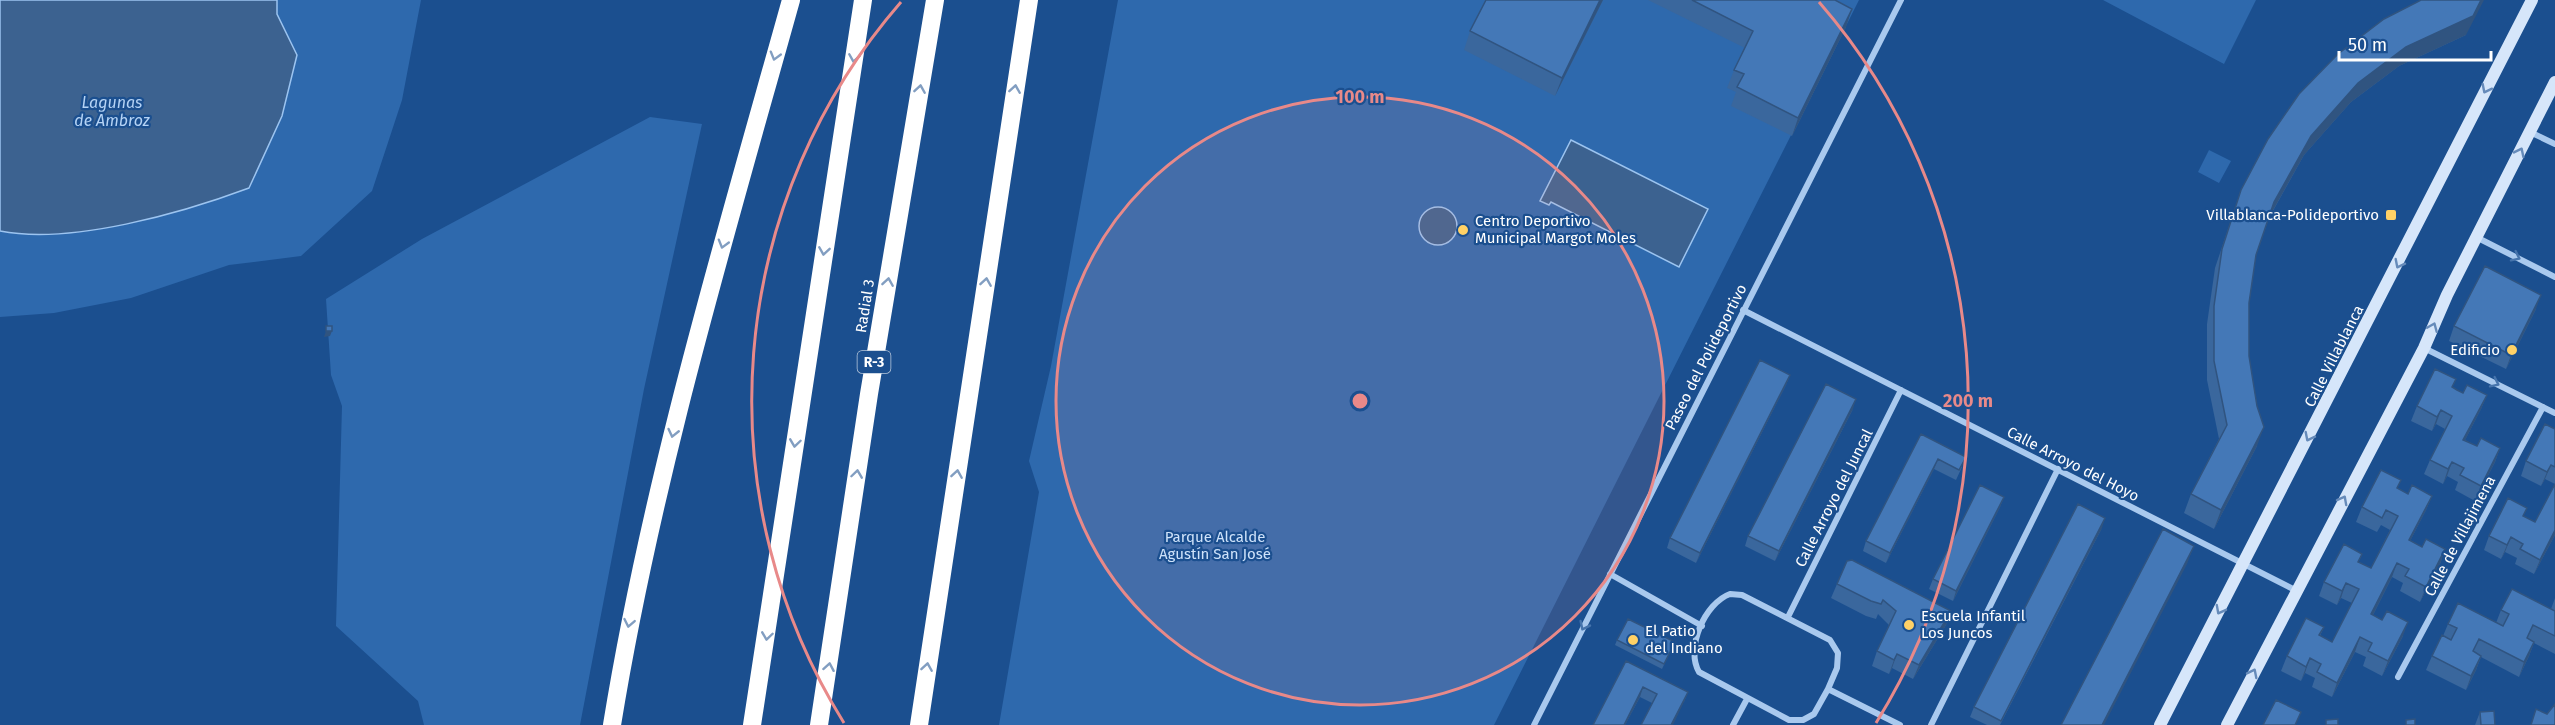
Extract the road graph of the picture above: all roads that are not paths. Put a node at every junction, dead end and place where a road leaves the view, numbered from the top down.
1 (791, 0) edge
2 (863, 0) edge
3 (934, 0) edge
4 (1029, 0) edge
5 (1901, 0) edge
6 (2532, 0) edge
7 (2555, 81) edge
8 (2530, 132) junction
9 (2555, 144) edge
10 (2478, 238) junction
11 (2555, 277) edge
12 (1743, 310) junction
13 (2424, 348) junction
14 (1901, 390) junction
15 (2543, 407) junction
16 (2555, 413) edge
17 (2058, 469) junction
18 (2245, 564) junction
19 (1610, 574) junction
20 (2295, 590) junction
21 (1788, 617) junction
22 (1702, 626) junction
23 (2398, 676) dead end
24 (1828, 688) junction
25 (1747, 699) junction
26 (612, 725) edge
27 (752, 725) edge
28 (819, 725) edge
29 (919, 725) edge
30 (1534, 725) edge
31 (1733, 725) edge
32 (1900, 725) edge
33 (1931, 725) edge
34 (2160, 725) edge
35 (2227, 725) edge

1 -> 26 highway
2 -> 27 highway
28 -> 3 highway, Radial 3 / R-3
29 -> 4 highway
5 - 12 street, Paseo del Polideportivo
6 -> 18 main road, Calle Villablanca
7 - 8 main road
8 - 9 street
10 -> 8 main road
10 -> 11 street
13 -> 10 main road
12 - 14 street, Calle Arroyo del Hoyo
12 - 19 street, Paseo del Polideportivo
13 -> 15 street
20 -> 13 main road
14 - 17 street, Calle Arroyo del Hoyo
14 - 21 street, Calle Arroyo del Juncal
15 - 16 street
15 - 23 street, Calle de Villajimena
17 - 18 street, Calle Arroyo del Hoyo
17 - 33 street
18 - 20 street, Calle Arroyo del Hoyo
18 -> 34 main road, Calle Villablanca
19 - 22 street
19 -> 30 street, Paseo del Polideportivo
35 -> 20 main road
21 - 22 street
21 - 24 street
22 - 25 street
24 - 25 street
24 - 32 street
25 - 31 street

